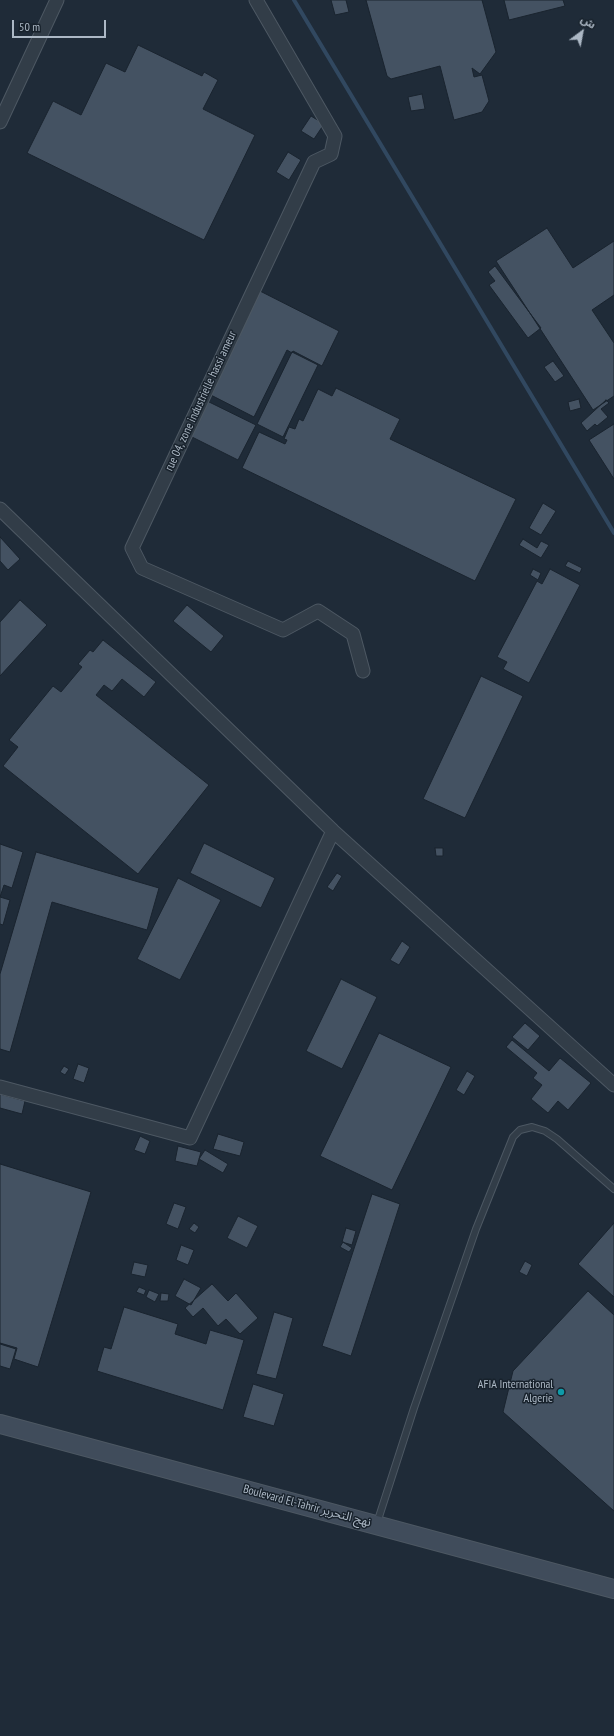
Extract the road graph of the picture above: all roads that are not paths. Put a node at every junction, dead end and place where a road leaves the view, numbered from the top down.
1 (57, 0) edge
2 (256, 0) edge
3 (0, 122) edge
4 (0, 509) edge
5 (363, 671) dead end
6 (333, 831) junction
7 (614, 1085) edge
8 (0, 1087) edge
9 (614, 1188) edge
10 (0, 1424) edge
11 (376, 1525) junction
12 (614, 1589) edge

1 - 3 street
2 - 5 street, rue 04, zone industrielle hassi ameur
4 - 6 street
6 - 7 street
6 - 8 street
9 - 11 lane
10 - 11 main road, Boulevard El-Tahrir نهج التحرير
11 - 12 main road, Boulevard El-Tahrir نهج التحرير

